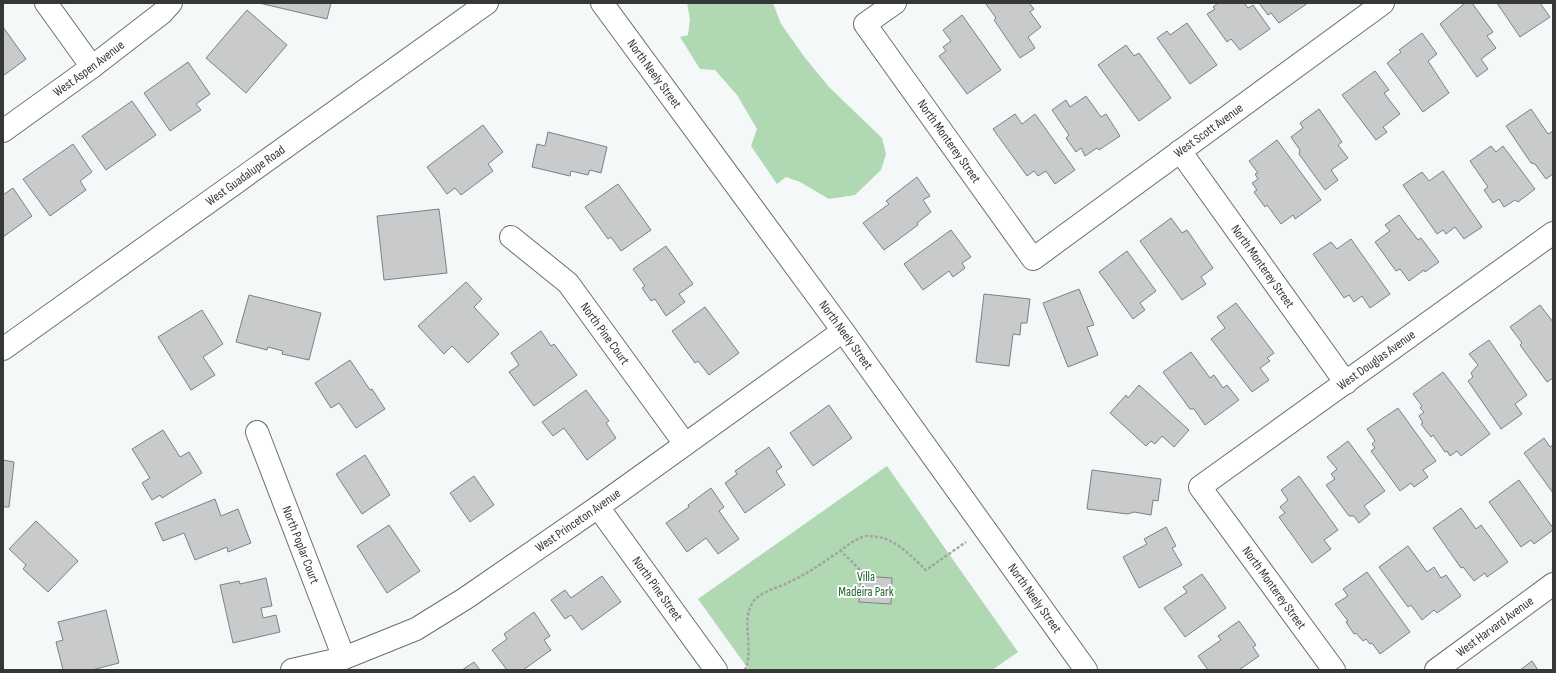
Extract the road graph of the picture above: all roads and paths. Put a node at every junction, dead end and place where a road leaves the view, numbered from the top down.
1 (46, 3) edge
2 (170, 3) edge
3 (487, 3) edge
4 (602, 3) edge
5 (895, 3) edge
6 (1383, 3) edge
7 (92, 66) junction
8 (3, 131) edge
9 (1180, 151) junction
10 (1553, 233) edge
11 (511, 237) dead end
12 (1033, 258) joint
13 (843, 331) junction
14 (3, 349) edge
15 (1346, 383) junction
16 (257, 432) dead end
17 (685, 444) junction
18 (1200, 487) joint
19 (598, 507) junction
20 (984, 529) junction
21 (840, 550) junction
22 (862, 573) dead end
23 (1553, 584) edge
24 (344, 658) junction
25 (292, 670) edge
26 (716, 670) edge
27 (745, 670) edge
28 (1086, 670) edge
29 (1334, 670) edge
30 (1436, 670) edge

1 - 7 street
2 - 7 street, West Aspen Avenue
3 - 14 street, West Guadalupe Road
4 - 13 street, North Neely Street
5 - 12 street, North Monterey Street
6 - 9 street, West Scott Avenue
7 - 8 street, West Aspen Avenue
9 - 12 street, West Scott Avenue
9 - 15 street, North Monterey Street
10 - 15 street, West Douglas Avenue
11 - 17 street, North Pine Court
13 - 17 street, West Princeton Avenue
13 - 20 street, North Neely Street
15 - 18 street, West Douglas Avenue
16 - 24 street, North Poplar Court
17 - 19 street, West Princeton Avenue
18 - 29 street, North Monterey Street
19 - 24 street, West Princeton Avenue
19 - 26 street, North Pine Street
20 - 21 path
20 - 28 street, North Neely Street
21 - 22 path
21 - 27 path
23 - 30 street, West Harvard Avenue
24 - 25 street, West Princeton Avenue

